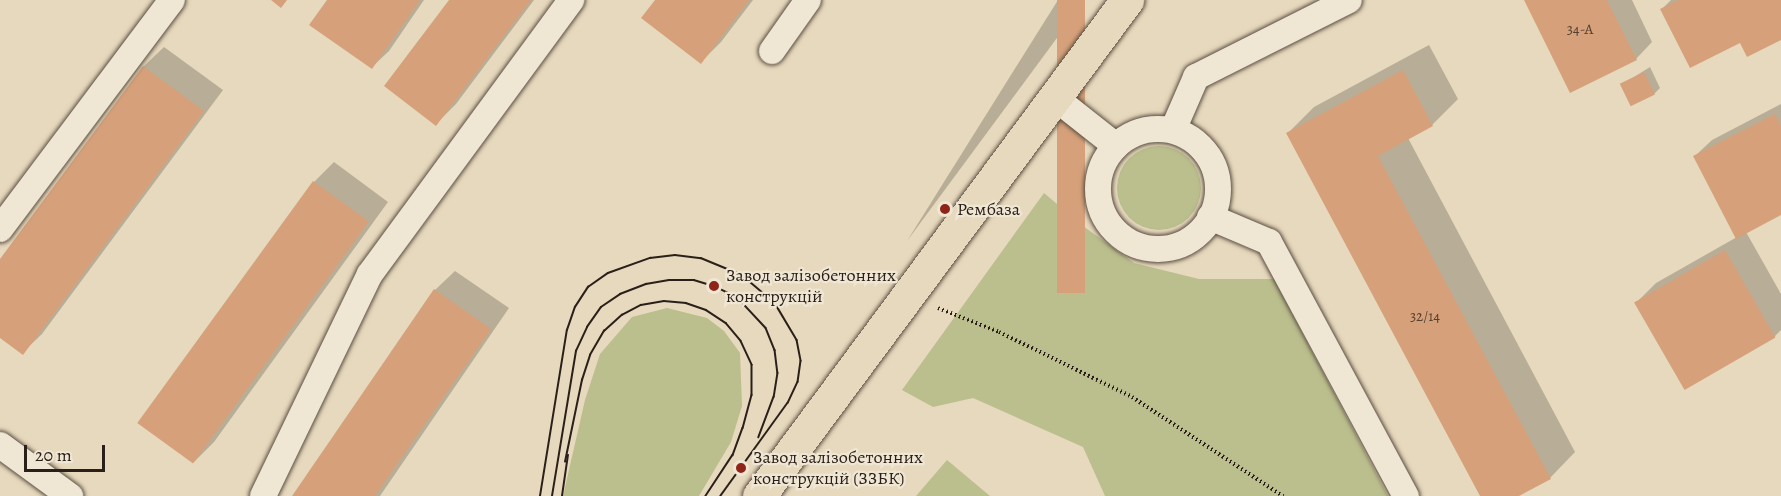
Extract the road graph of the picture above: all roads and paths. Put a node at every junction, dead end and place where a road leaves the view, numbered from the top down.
1 (571, 0) edge
2 (808, 0) edge
3 (1127, 0) edge
4 (1349, 0) edge
5 (167, 2) edge
6 (772, 51) dead end
7 (1054, 97) junction
8 (1173, 130) junction
9 (1116, 146) junction
10 (1210, 217) junction
11 (0, 229) edge
12 (938, 308) dead end
13 (0, 445) edge
14 (70, 496) edge
15 (263, 496) edge
16 (759, 496) edge
17 (1283, 496) edge
18 (1406, 496) edge

1 - 15 street
2 - 6 street
3 - 7 main road
4 - 8 street
5 - 11 street
7 - 9 street
7 - 16 main road
8 - 9 street
8 - 10 street
9 - 10 street
10 - 18 street
12 - 17 path
13 - 14 street

